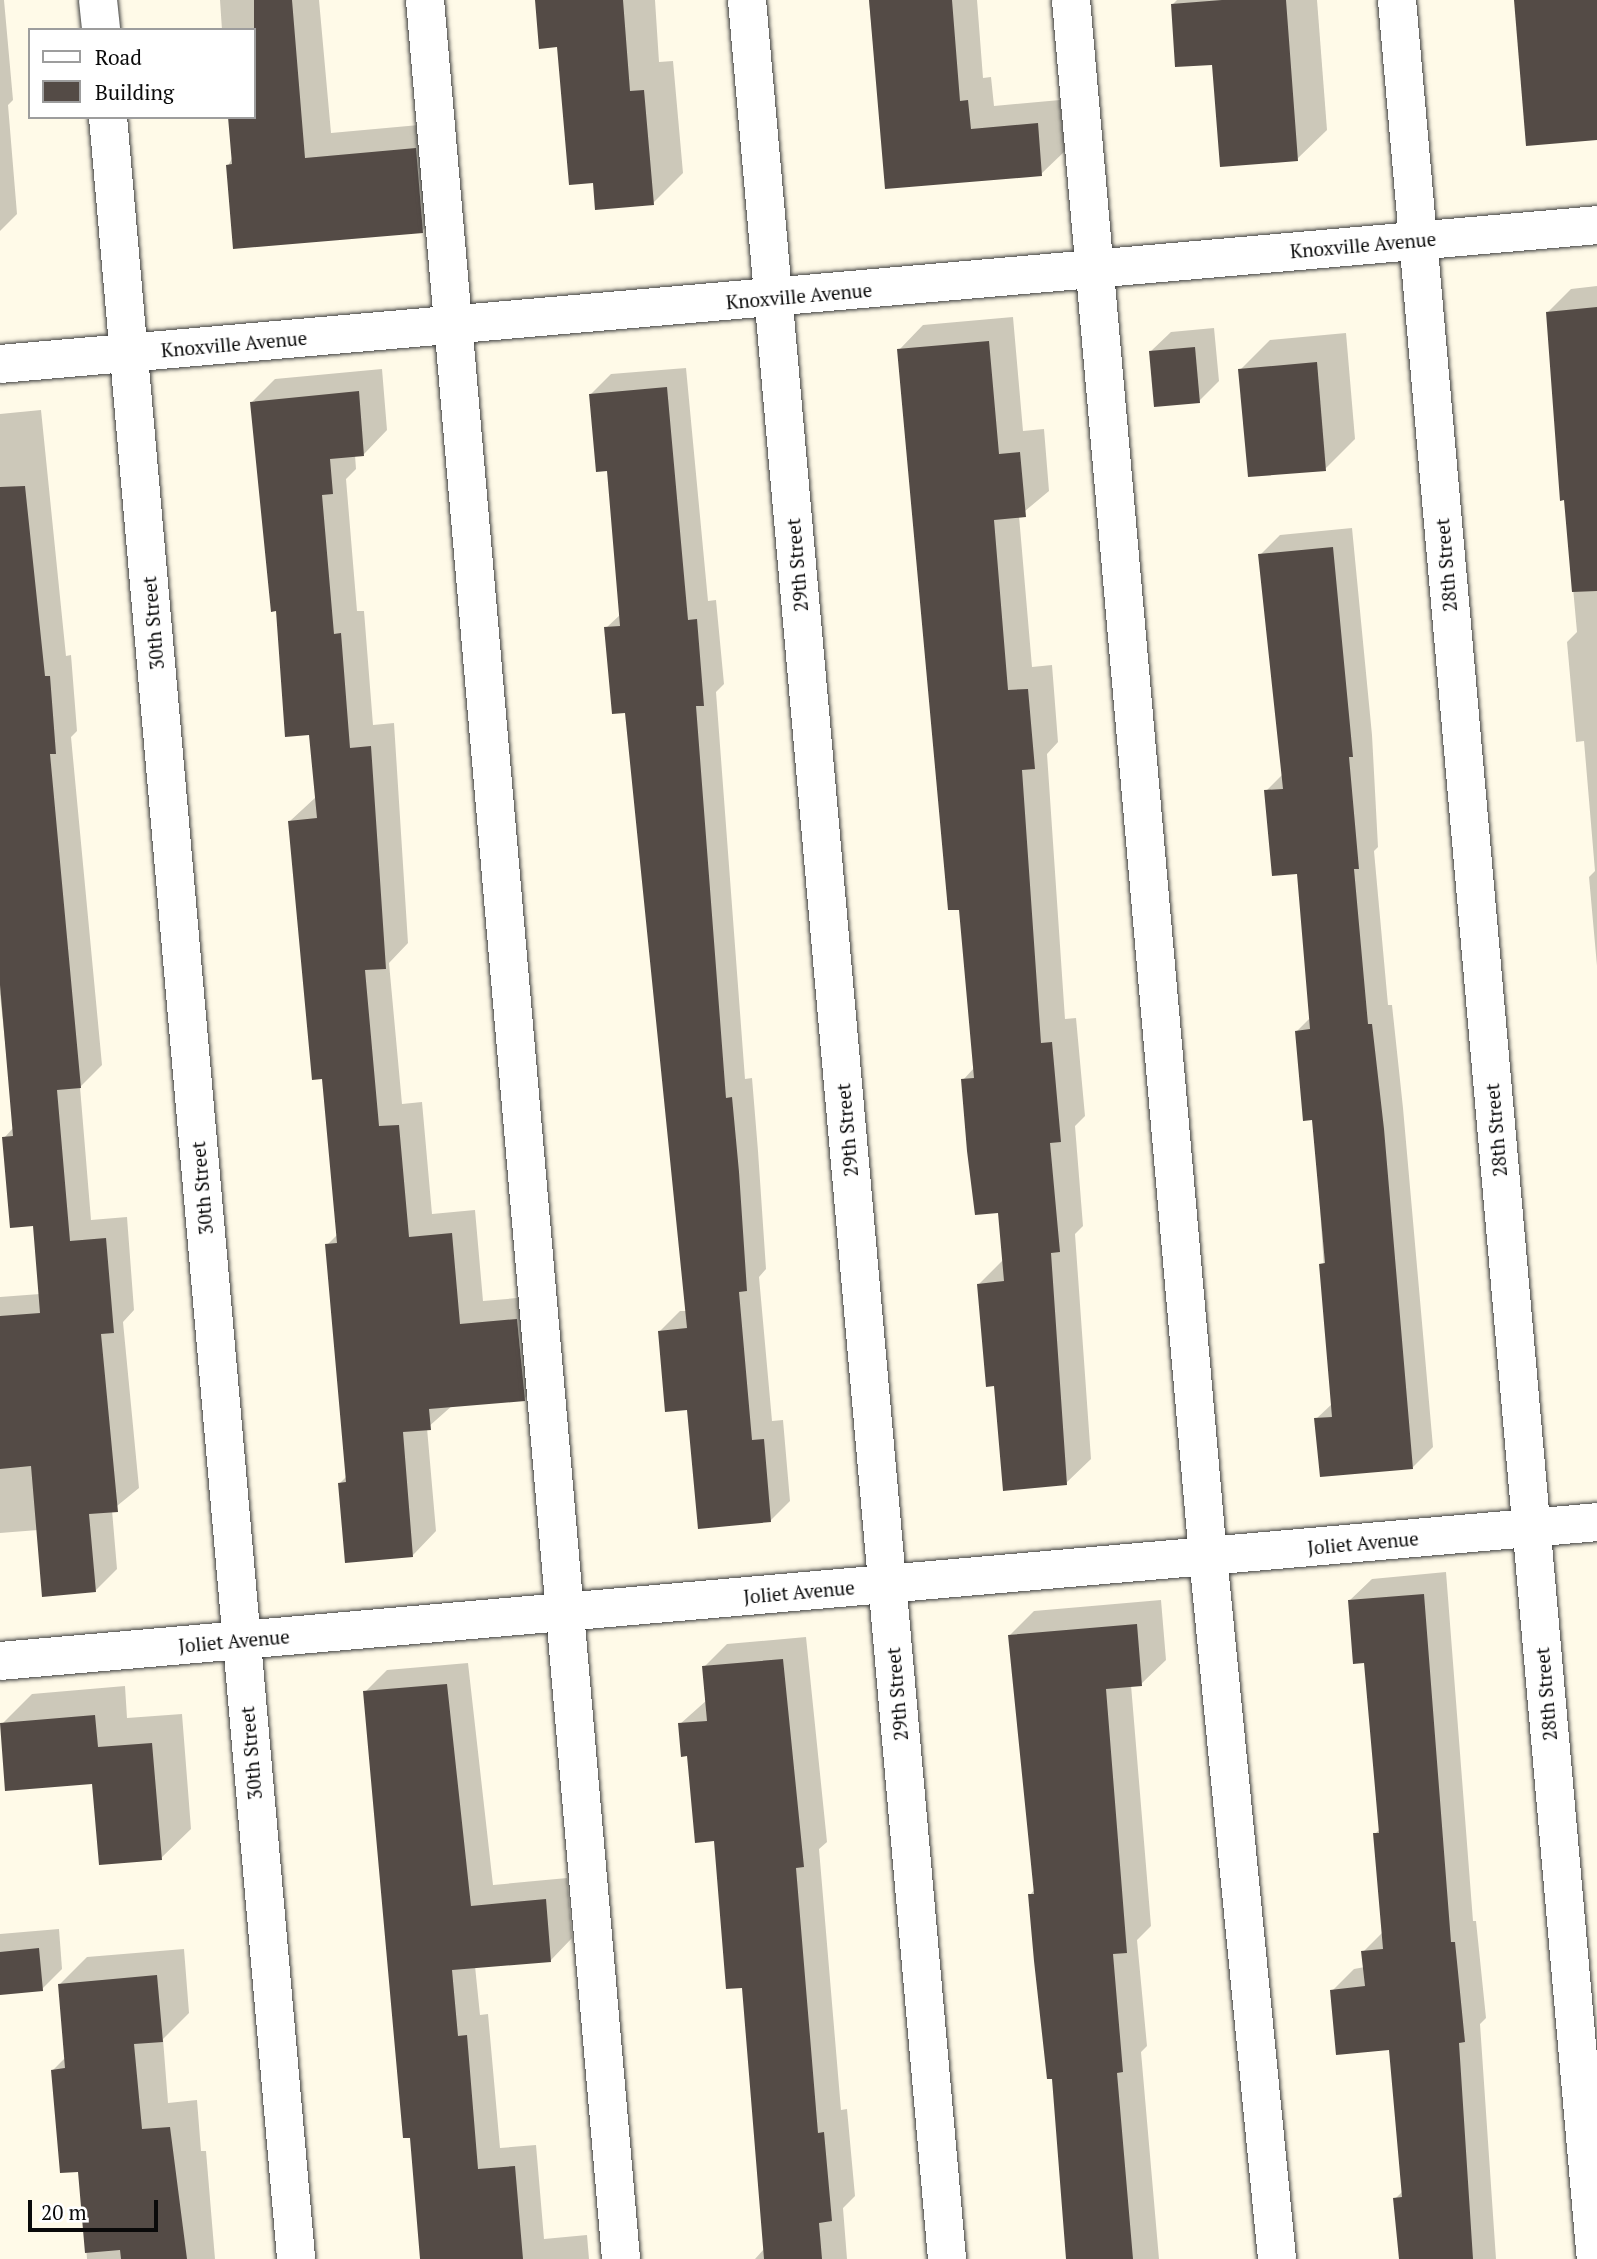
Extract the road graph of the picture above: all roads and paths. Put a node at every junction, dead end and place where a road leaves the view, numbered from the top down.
1 (98, 0) edge
2 (425, 0) edge
3 (747, 0) edge
4 (1071, 0) edge
5 (1397, 0) edge
6 (101, 28) edge
7 (108, 119) edge
8 (1597, 225) edge
9 (1418, 241) junction
10 (1096, 269) junction
11 (774, 298) junction
12 (454, 326) junction
13 (129, 353) junction
14 (0, 364) edge
15 (1597, 1522) edge
16 (1531, 1528) junction
17 (1208, 1556) junction
18 (887, 1584) junction
19 (563, 1613) junction
20 (242, 1641) junction
21 (0, 1661) edge
22 (296, 2259) edge
23 (621, 2259) edge
24 (947, 2259) edge
25 (1278, 2259) edge
26 (1595, 2259) edge

1 - 6 street
2 - 12 street
3 - 11 street, 29th Street
4 - 10 street
5 - 9 street, 28th Street
7 - 13 street, 30th Street
8 - 9 street, Knoxville Avenue
9 - 10 street, Knoxville Avenue
9 - 16 street, 28th Street
10 - 11 street, Knoxville Avenue
10 - 17 street
11 - 12 street, Knoxville Avenue
11 - 18 street, 29th Street
12 - 13 street, Knoxville Avenue
12 - 19 street
13 - 14 street, Knoxville Avenue
13 - 20 street, 30th Street
15 - 16 street, Joliet Avenue
16 - 17 street, Joliet Avenue
16 - 26 street, 28th Street
17 - 18 street, Joliet Avenue
17 - 25 street
18 - 19 street, Joliet Avenue
18 - 24 street, 29th Street
19 - 20 street, Joliet Avenue
19 - 23 street
20 - 21 street, Joliet Avenue
20 - 22 street, 30th Street

